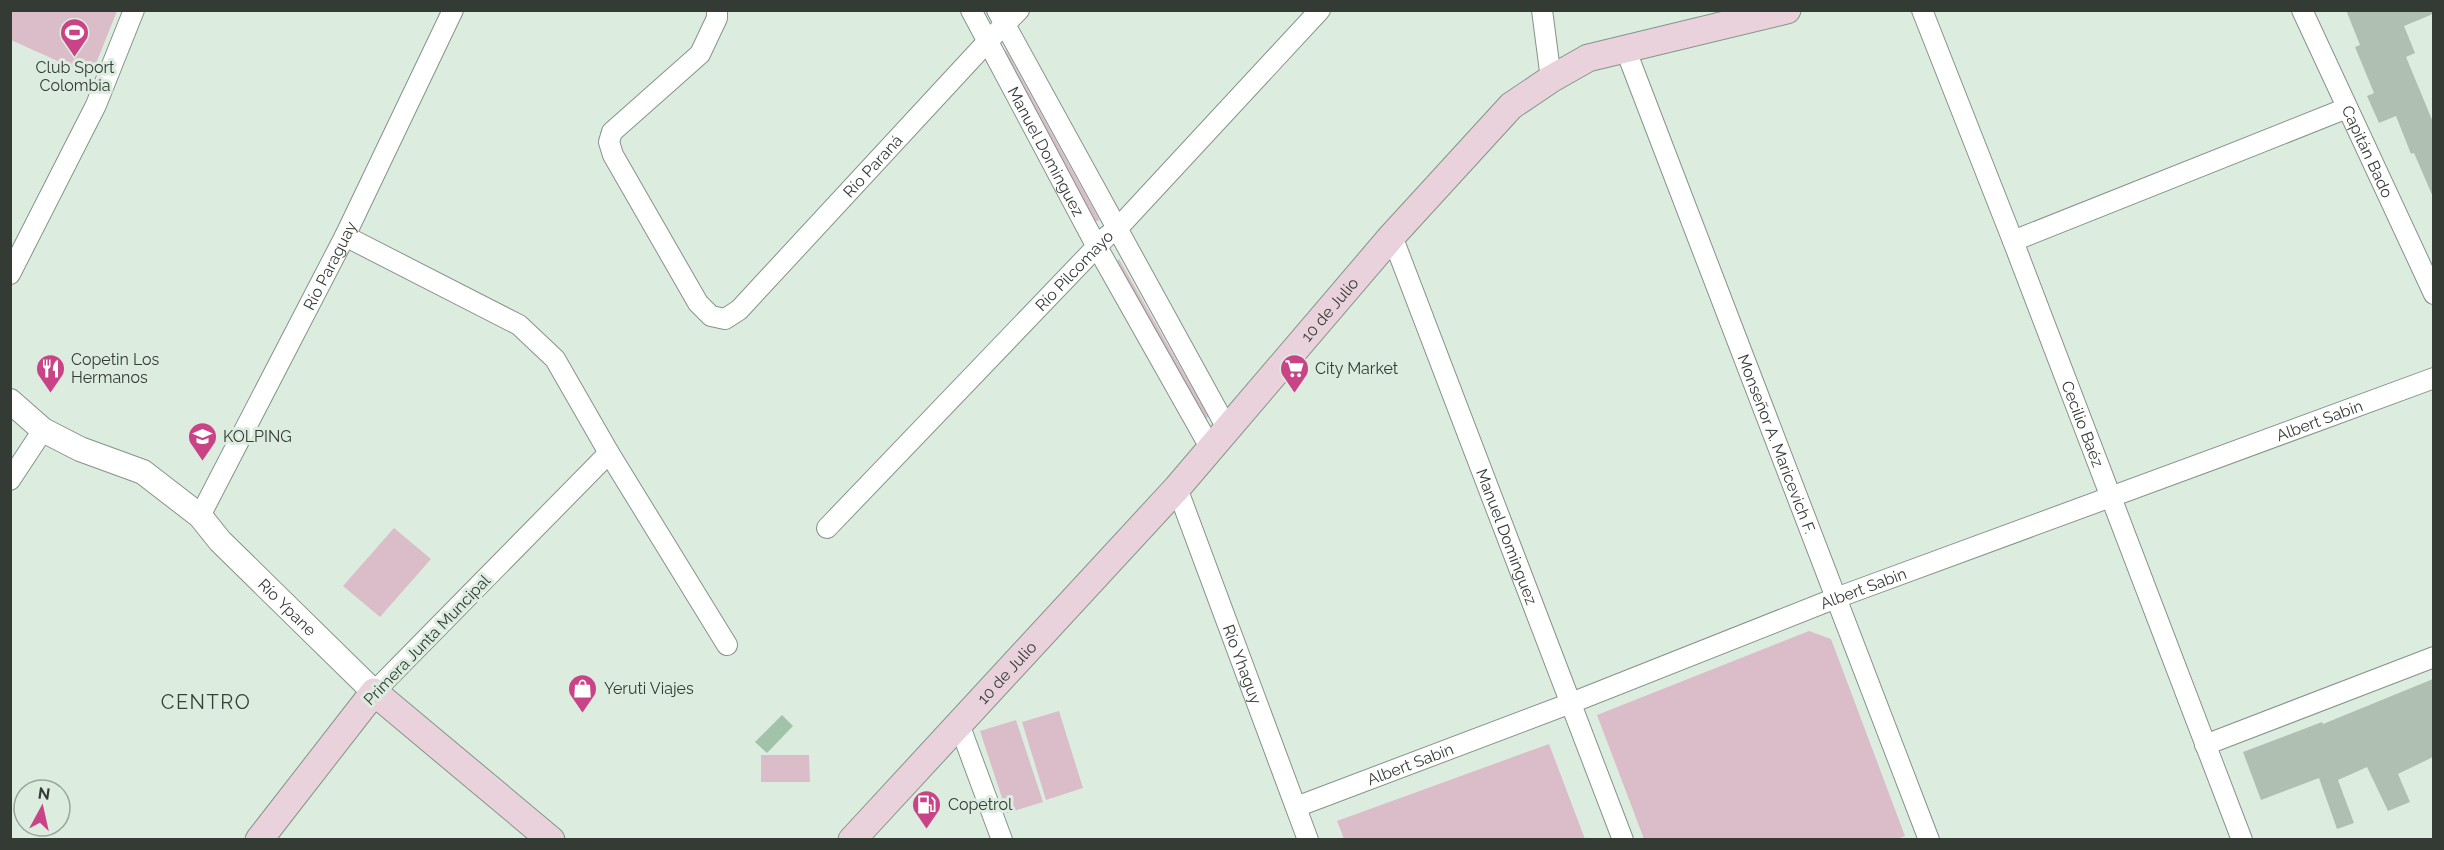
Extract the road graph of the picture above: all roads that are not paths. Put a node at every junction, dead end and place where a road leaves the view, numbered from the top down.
1 (134, 10) edge
2 (453, 10) edge
3 (717, 10) edge
4 (971, 10) edge
5 (1019, 10) edge
6 (1320, 10) edge
7 (1542, 10) edge
8 (1787, 10) edge
9 (1922, 10) edge
10 (2301, 10) edge
11 (1001, 18) edge
12 (988, 40) junction
13 (1625, 48) junction
14 (1551, 79) junction
15 (2347, 108) junction
16 (1117, 230) junction
17 (345, 236) junction
18 (1392, 236) junction
19 (2013, 241) junction
20 (1097, 247) junction
21 (10, 274) edge
22 (2433, 294) edge
23 (2433, 378) edge
24 (10, 401) edge
25 (43, 430) junction
26 (1220, 440) junction
27 (609, 453) junction
28 (10, 480) edge
29 (1177, 488) junction
30 (2110, 498) junction
31 (200, 516) junction
32 (827, 528) dead end
33 (1836, 598) junction
34 (727, 645) dead end
35 (2433, 657) edge
36 (374, 692) junction
37 (1571, 703) junction
38 (959, 724) junction
39 (2205, 745) junction
40 (1296, 807) junction
41 (258, 840) edge
42 (551, 840) edge
43 (852, 840) edge
44 (1002, 840) edge
45 (1308, 840) edge
46 (1623, 840) edge
47 (1929, 840) edge
48 (2242, 840) edge

1 - 21 street
2 - 17 street, Río Paraguay
3 - 12 street, Río Paraná
4 - 12 street, Manuel Dominguez
5 - 11 street, Río Paraná
6 - 16 street, Río Pilcomayo
7 - 14 street
8 - 13 main road, 10 de Julio
9 - 19 street, Cecilio Baéz
10 - 15 street, Capitán Bado
11 - 12 street, Río Paraná
11 - 16 street, Manuel Dominguez
12 - 20 street, Manuel Dominguez
13 - 14 main road, 10 de Julio
13 - 33 street, Monseñor A. Maricevich F.
14 - 18 main road, 10 de Julio
15 - 19 street
15 - 22 street, Capitán Bado
16 - 20 street, Río Pilcomayo
16 - 26 street, Manuel Dominguez
17 - 27 street
17 - 31 street, Río Paraguay
18 - 26 main road, 10 de Julio
18 - 37 street, Manuel Dominguez
19 - 30 street, Cecilio Baéz
20 - 26 street, Manuel Dominguez
20 - 32 street, Río Pilcomayo
23 - 30 street, Albert Sabin
24 - 25 street, Río Ypane
25 - 28 street
25 - 31 street, Río Ypane
26 - 29 main road, 10 de Julio
27 - 34 street
27 - 36 street, Primera Junta Muncipal
29 - 38 main road, 10 de Julio
29 - 40 street, Río Yhaguy
30 - 33 street, Albert Sabin
30 - 39 street, Cecilio Baéz
31 - 36 street, Río Ypane
33 - 37 street, Albert Sabin
33 - 47 street, Monseñor A. Maricevich F.
35 - 39 street
36 - 41 main road, Primera Junta Muncipal
36 - 42 main road, Río Ypane
37 - 40 street, Albert Sabin
37 - 46 street, Manuel Dominguez
38 - 43 main road, 10 de Julio
38 - 44 street
39 - 48 street, Cecilio Baéz
40 - 45 street, Río Yhaguy

